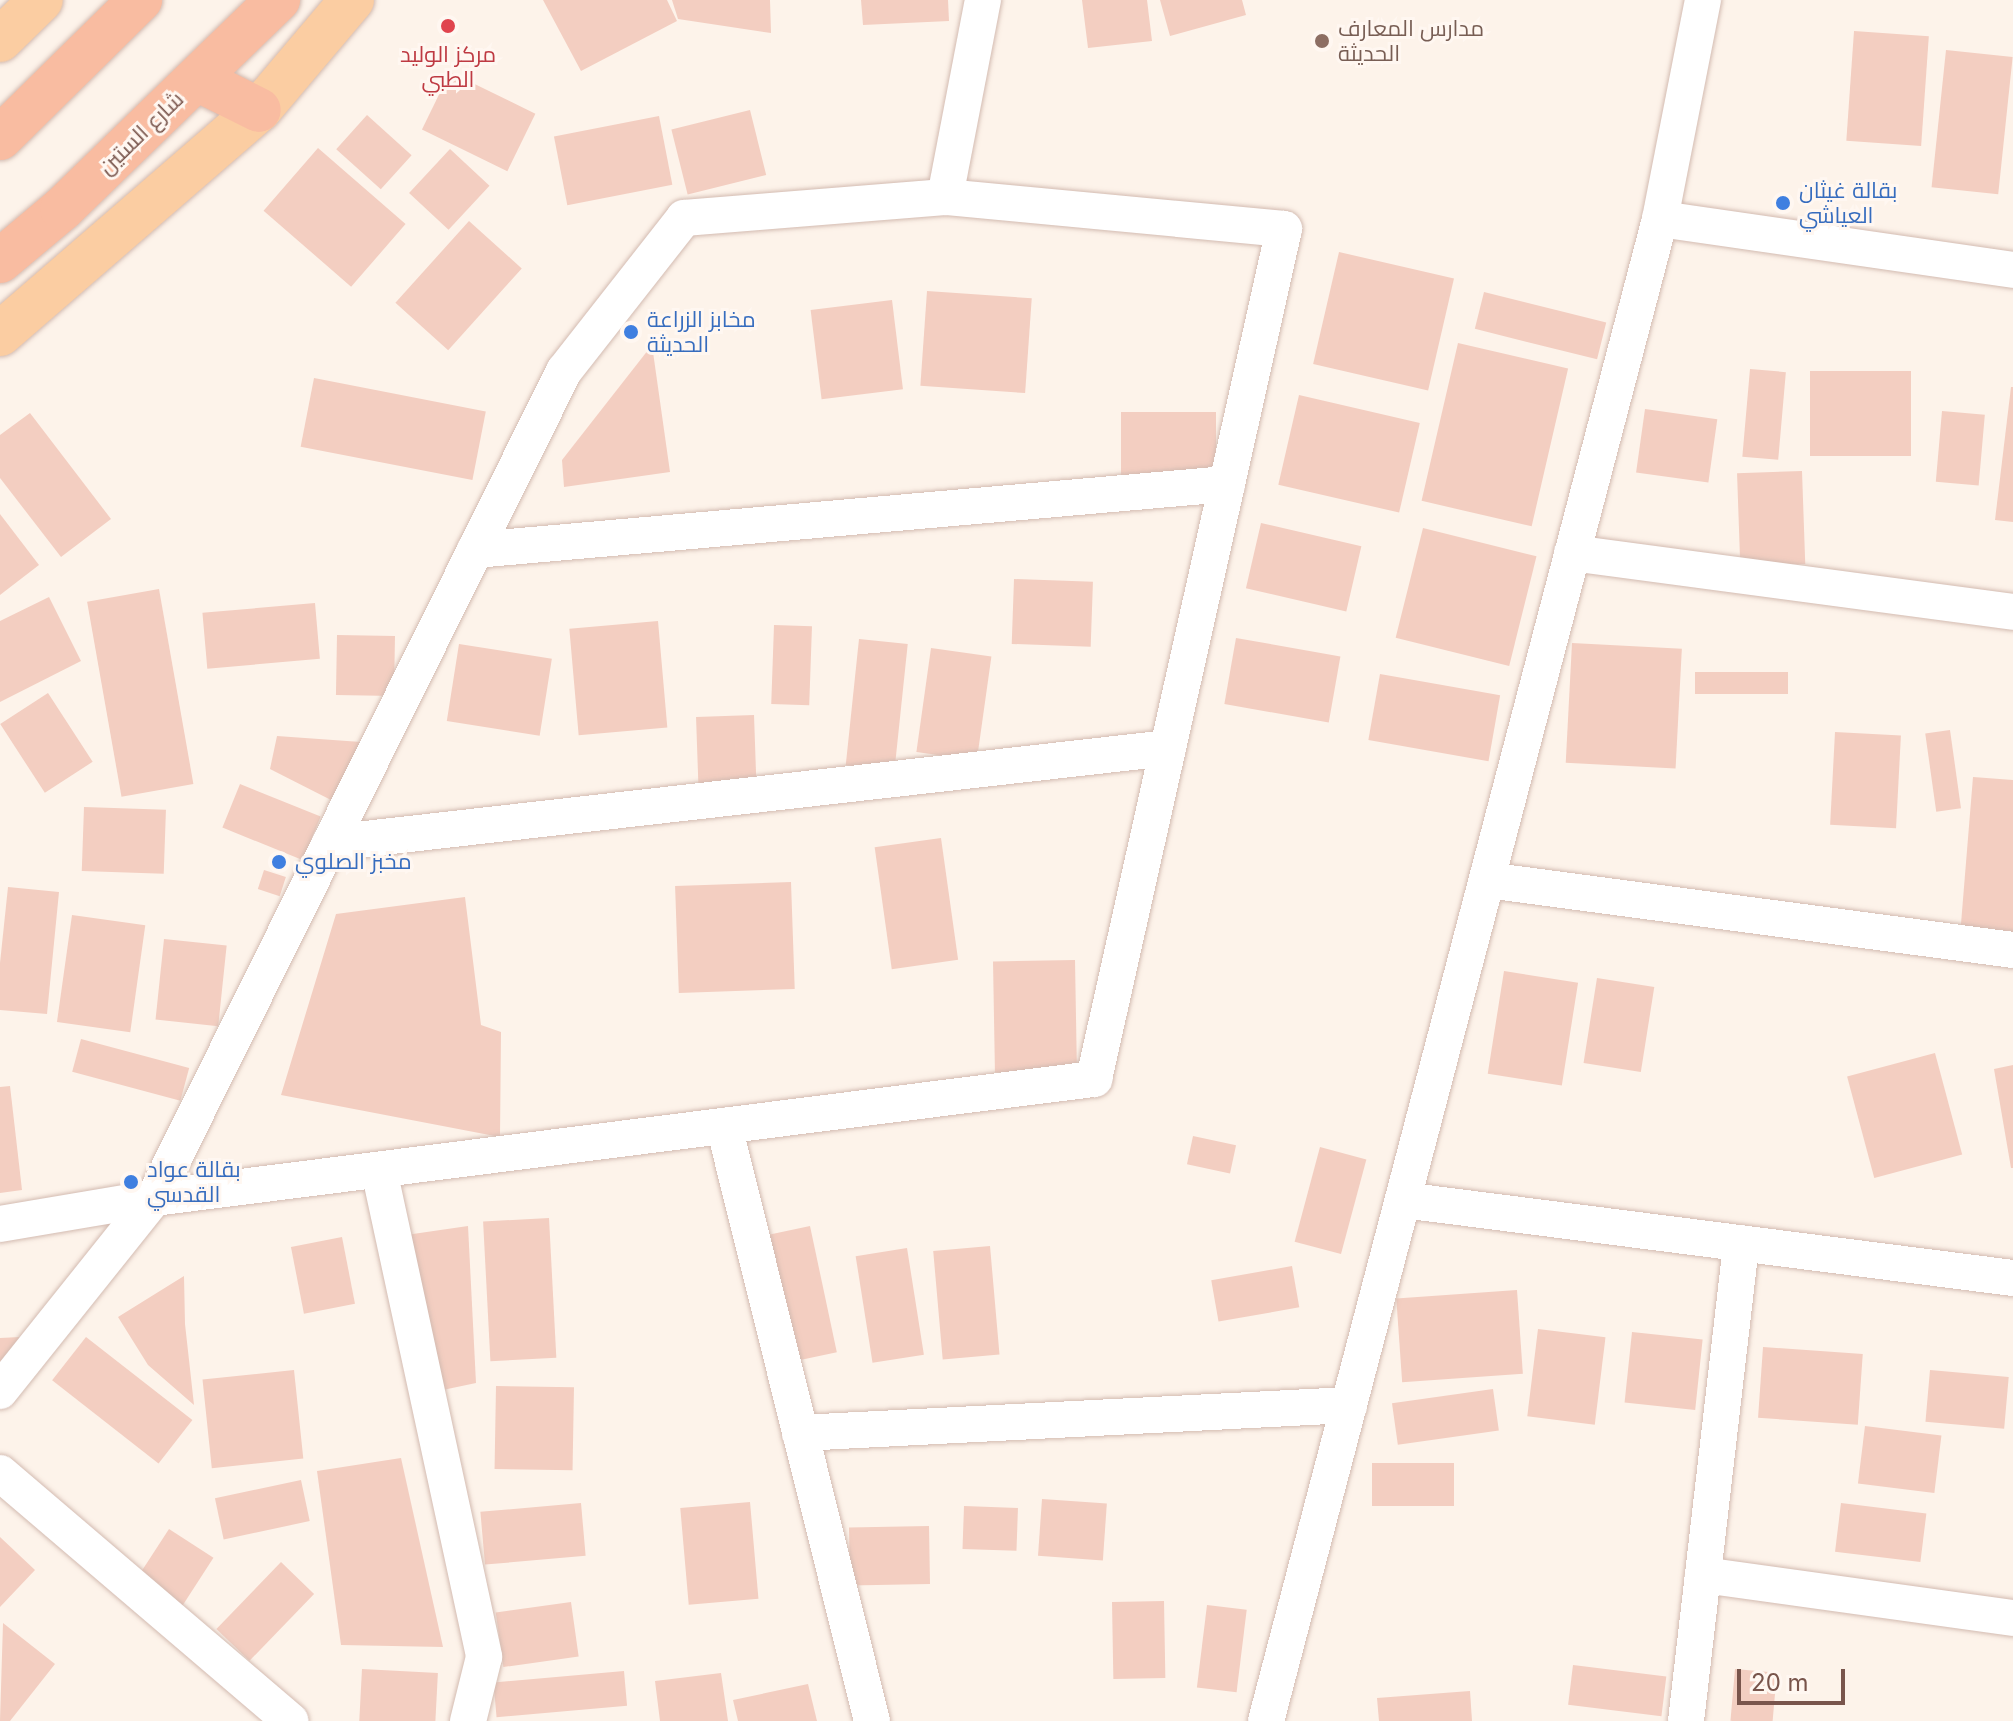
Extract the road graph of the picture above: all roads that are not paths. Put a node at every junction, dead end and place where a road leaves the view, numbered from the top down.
1 (41, 0) edge
2 (140, 0) edge
3 (278, 0) edge
4 (352, 0) edge
5 (983, 0) edge
6 (1703, 0) edge
7 (0, 40) edge
8 (197, 79) junction
9 (259, 110) junction
10 (0, 138) edge
11 (945, 197) junction
12 (1660, 219) junction
13 (0, 261) edge
14 (2013, 270) edge
15 (0, 334) edge
16 (1227, 484) junction
17 (475, 550) junction
18 (1572, 553) junction
19 (2013, 612) edge
20 (1168, 748) junction
21 (330, 843) junction
22 (1487, 880) junction
23 (2013, 950) edge
24 (724, 1126) junction
25 (379, 1170) junction
26 (154, 1198) junction
27 (1403, 1200) junction
28 (0, 1224) edge
29 (1741, 1243) junction
30 (2013, 1278) edge
31 (0, 1391) edge
32 (1349, 1405) junction
33 (800, 1433) junction
34 (0, 1473) edge
35 (1703, 1575) junction
36 (2013, 1618) edge
37 (290, 1721) edge
38 (468, 1721) edge
39 (872, 1721) edge
40 (1266, 1721) edge
41 (1686, 1721) edge

1 - 7 main road
2 - 10 highway
3 - 8 highway, شارع الستين
4 - 9 main road
5 - 11 street
6 - 12 street
8 - 9 highway
8 - 13 highway, شارع الستين
9 - 15 main road
11 - 16 street
11 - 17 street
12 - 14 street
12 - 18 street
16 - 17 street
16 - 20 street
17 - 21 street
18 - 19 street
18 - 22 street
20 - 21 street
20 - 24 street
21 - 26 street
22 - 23 street
22 - 27 street
24 - 25 street
24 - 33 street
25 - 26 street
25 - 38 street
26 - 28 street
26 - 31 street
27 - 29 street
27 - 32 street
29 - 30 street
29 - 35 street
32 - 33 street
32 - 40 street
33 - 39 street
34 - 37 street
35 - 36 street
35 - 41 street

